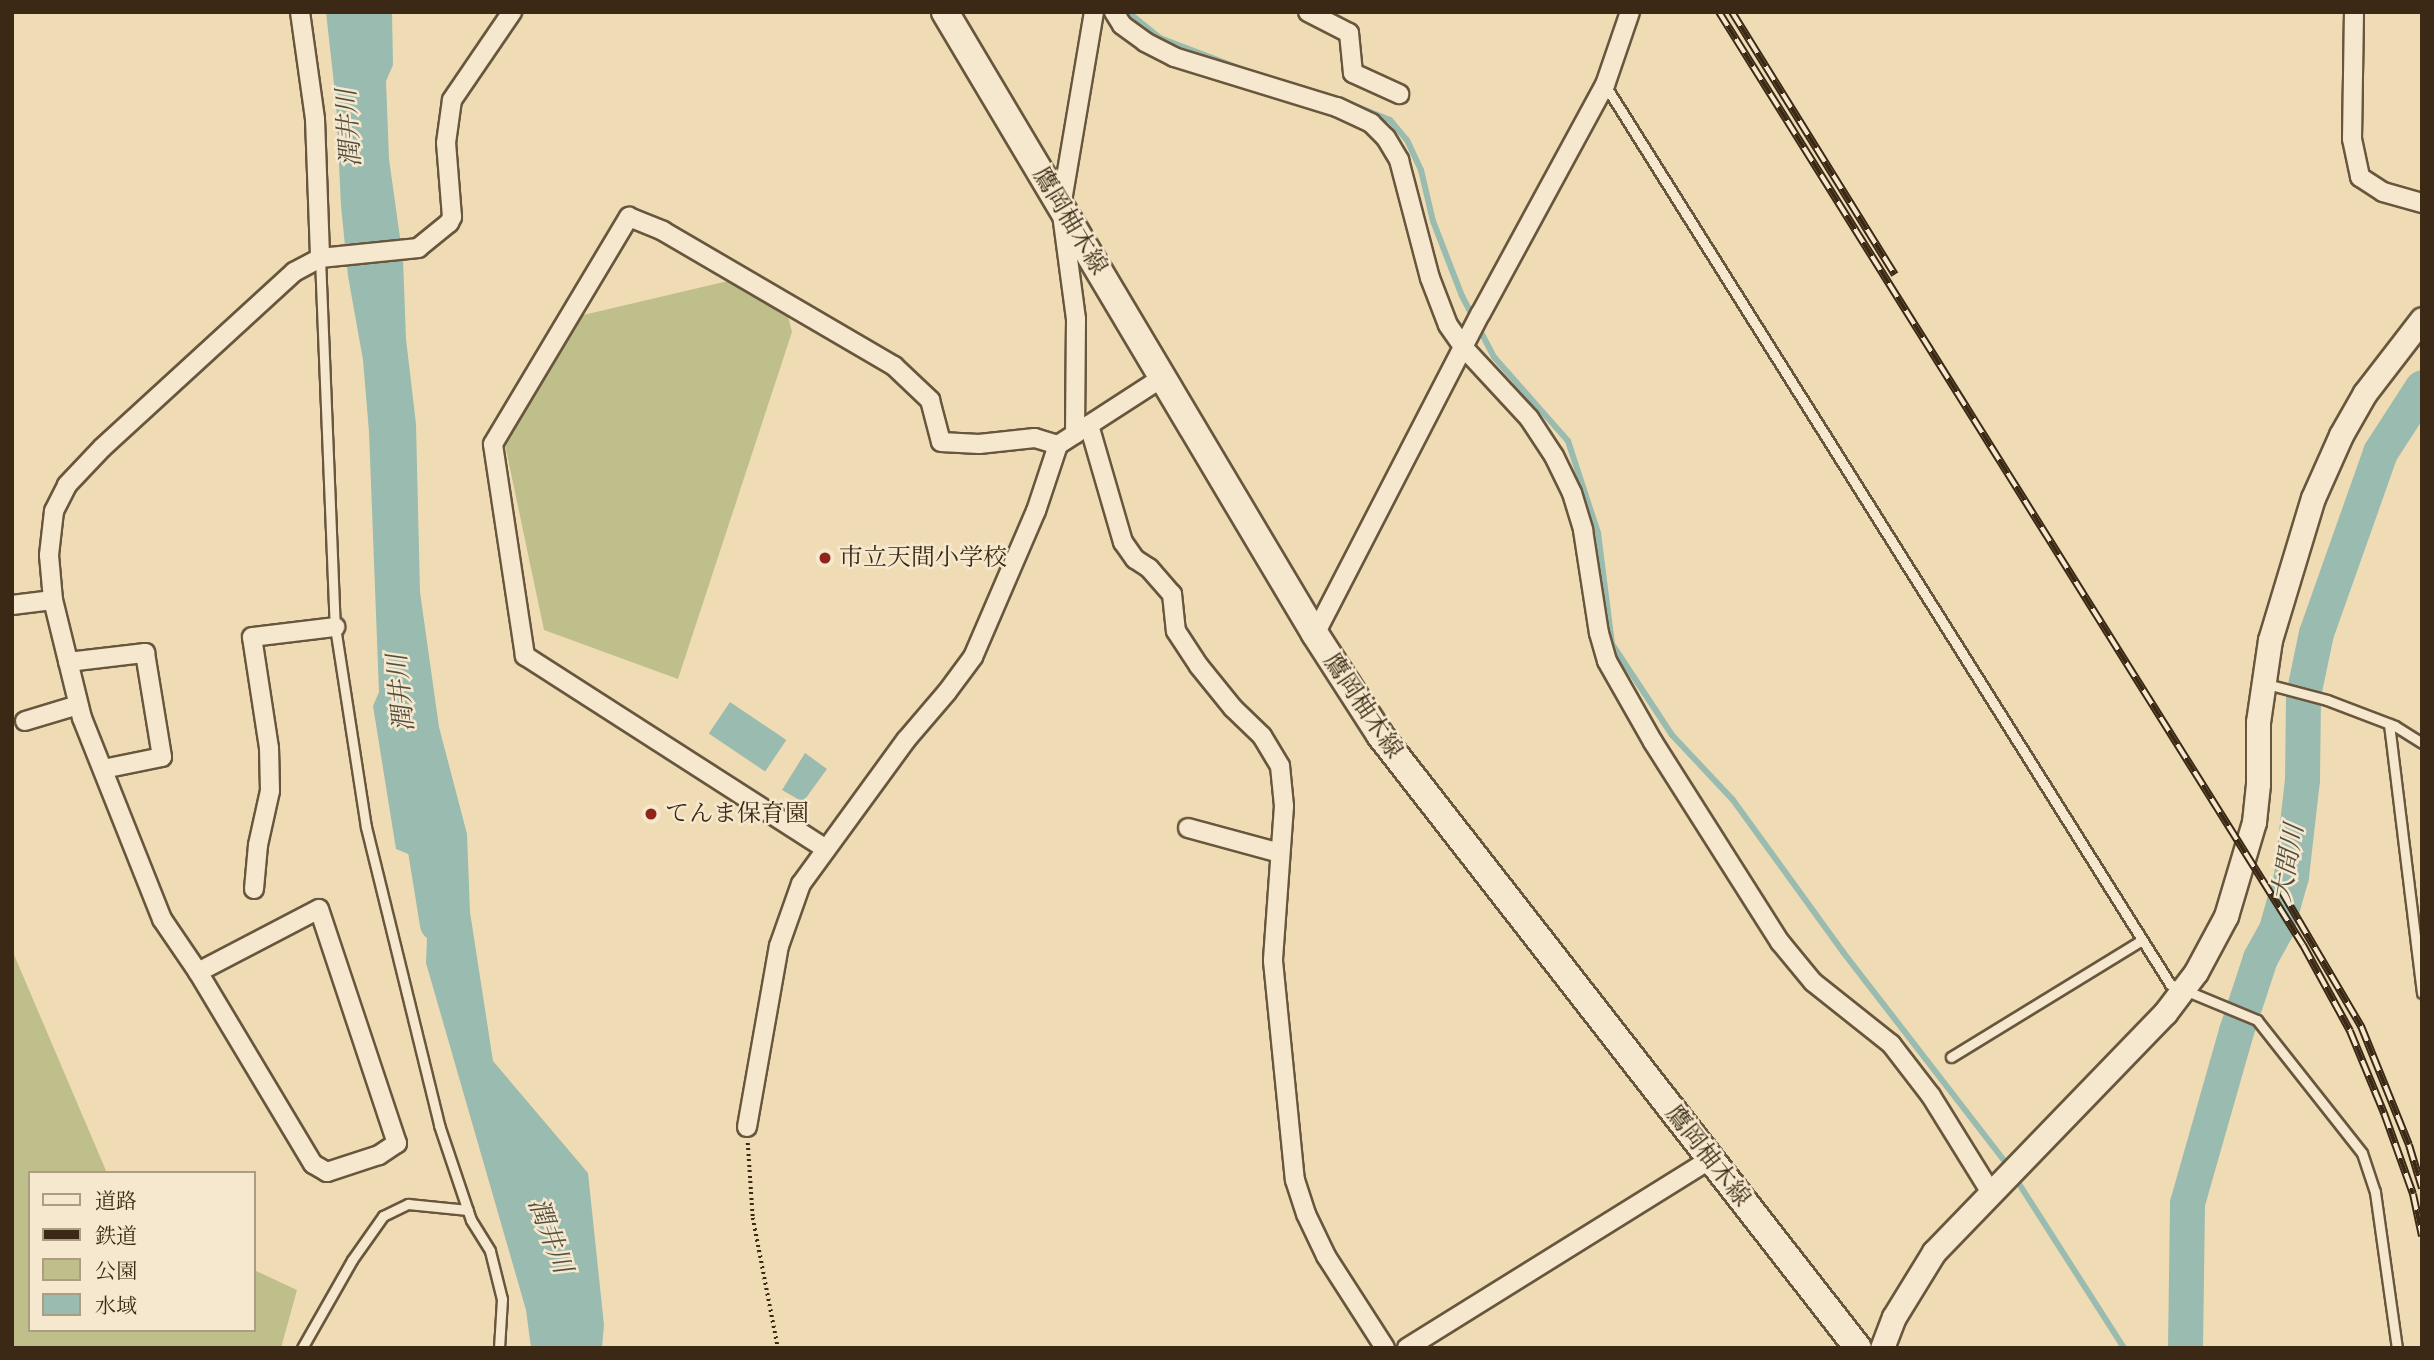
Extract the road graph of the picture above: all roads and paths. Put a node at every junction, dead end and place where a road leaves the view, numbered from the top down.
1 (300, 12) edge
2 (512, 12) edge
3 (945, 12) edge
4 (1094, 12) edge
5 (1114, 12) edge
6 (1308, 12) edge
7 (1630, 12) edge
8 (2354, 12) edge
9 (1605, 85) junction
10 (1399, 94) dead end
11 (2422, 203) edge
12 (1061, 207) junction
13 (320, 258) junction
14 (2422, 319) edge
15 (1466, 346) junction
16 (1163, 377) junction
17 (1082, 430) junction
18 (1058, 445) junction
19 (53, 600) junction
20 (12, 605) edge
21 (335, 627) junction
22 (1315, 634) junction
23 (68, 662) junction
24 (2261, 683) junction
25 (78, 705) junction
26 (25, 721) dead end
27 (2389, 724) junction
28 (2422, 743) edge
29 (103, 769) junction
30 (1188, 828) dead end
31 (826, 849) junction
32 (1280, 853) junction
33 (254, 889) dead end
34 (2142, 940) junction
35 (198, 972) junction
36 (2182, 991) junction
37 (2422, 993) edge
38 (1951, 1057) dead end
39 (747, 1127) joint
40 (1711, 1159) junction
41 (1995, 1186) junction
42 (468, 1210) junction
43 (302, 1348) edge
44 (499, 1348) edge
45 (778, 1348) edge
46 (1385, 1348) edge
47 (1407, 1348) edge
48 (1858, 1348) edge
49 (1882, 1348) edge
50 (2396, 1348) edge

1 - 13 street
2 - 13 street
3 - 12 main road, 鷹岡柚木線
4 - 12 street
5 - 15 street
6 - 10 street
7 - 9 street
8 - 11 street
9 - 15 street
9 - 34 lane
12 - 16 main road, 鷹岡柚木線
12 - 17 street
13 - 19 street
13 - 21 lane
14 - 24 street
15 - 22 street
15 - 41 street
16 - 17 street
16 - 22 main road, 鷹岡柚木線
17 - 18 street
17 - 32 street
18 - 31 street
18 - 31 street
19 - 20 street
19 - 23 street
21 - 33 street
21 - 42 lane
22 - 40 main road, 鷹岡柚木線
23 - 25 street
23 - 29 street
24 - 27 lane
24 - 36 street
25 - 26 street
25 - 29 street
27 - 28 lane
27 - 37 lane
29 - 35 street
30 - 32 street
31 - 39 street
32 - 46 street
34 - 36 lane
34 - 38 lane
35 - 35 street
36 - 41 street
36 - 50 lane
39 - 45 path
40 - 47 street
40 - 48 main road, 鷹岡柚木線
41 - 49 street
42 - 43 lane
42 - 44 lane

